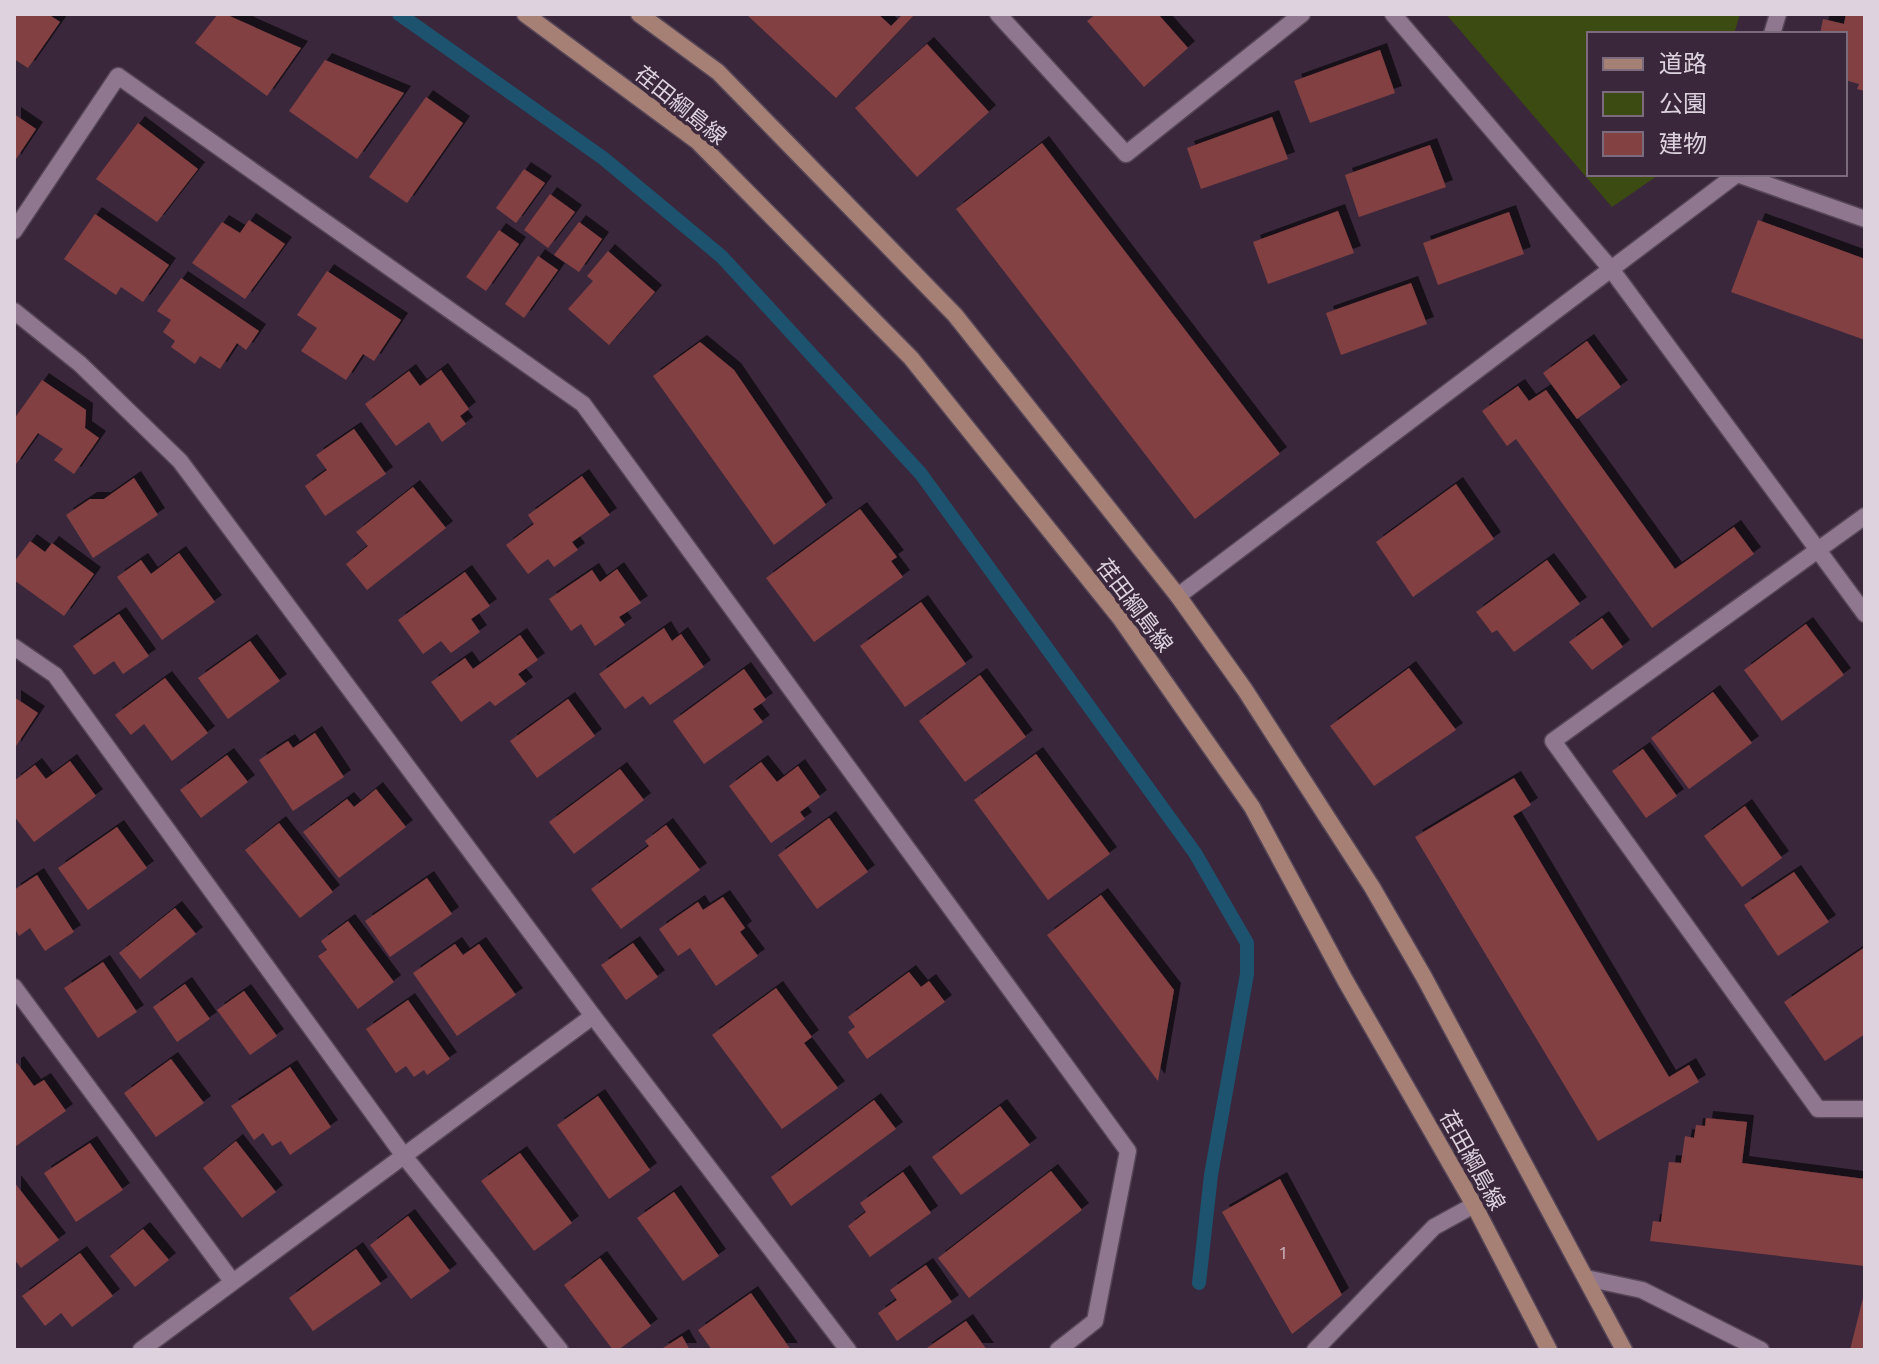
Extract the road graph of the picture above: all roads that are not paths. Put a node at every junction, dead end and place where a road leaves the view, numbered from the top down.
1 (525, 14) edge
2 (639, 14) edge
3 (998, 14) edge
4 (1302, 14) edge
5 (1393, 14) edge
6 (1734, 176) edge
7 (1743, 176) edge
8 (1865, 219) edge
9 (14, 231) edge
10 (1611, 269) junction
11 (14, 311) edge
12 (1865, 516) edge
13 (1817, 548) junction
14 (1178, 596) junction
15 (1865, 614) edge
16 (14, 647) edge
17 (14, 987) edge
18 (593, 1016) junction
19 (1865, 1109) edge
20 (404, 1156) junction
21 (1474, 1205) junction
22 (1586, 1278) junction
23 (232, 1281) junction
24 (141, 1350) edge
25 (560, 1350) edge
26 (848, 1350) edge
27 (1058, 1350) edge
28 (1315, 1350) edge
29 (1549, 1350) edge
30 (1624, 1350) edge
31 (1761, 1350) edge

1 - 21 main road, 荏田綱島線
2 - 14 main road, 荏田綱島線
3 - 4 street
5 - 10 street
6 - 10 street
7 - 8 street
9 - 27 street
10 - 13 street
10 - 14 street
11 - 18 street
12 - 13 street
13 - 15 street
13 - 19 street
14 - 22 main road, 荏田綱島線
16 - 20 street
17 - 23 street
18 - 20 street
18 - 26 street
20 - 23 street
20 - 25 street
21 - 28 street
21 - 29 main road, 荏田綱島線
22 - 30 main road, 荏田綱島線
22 - 31 street
23 - 24 street

